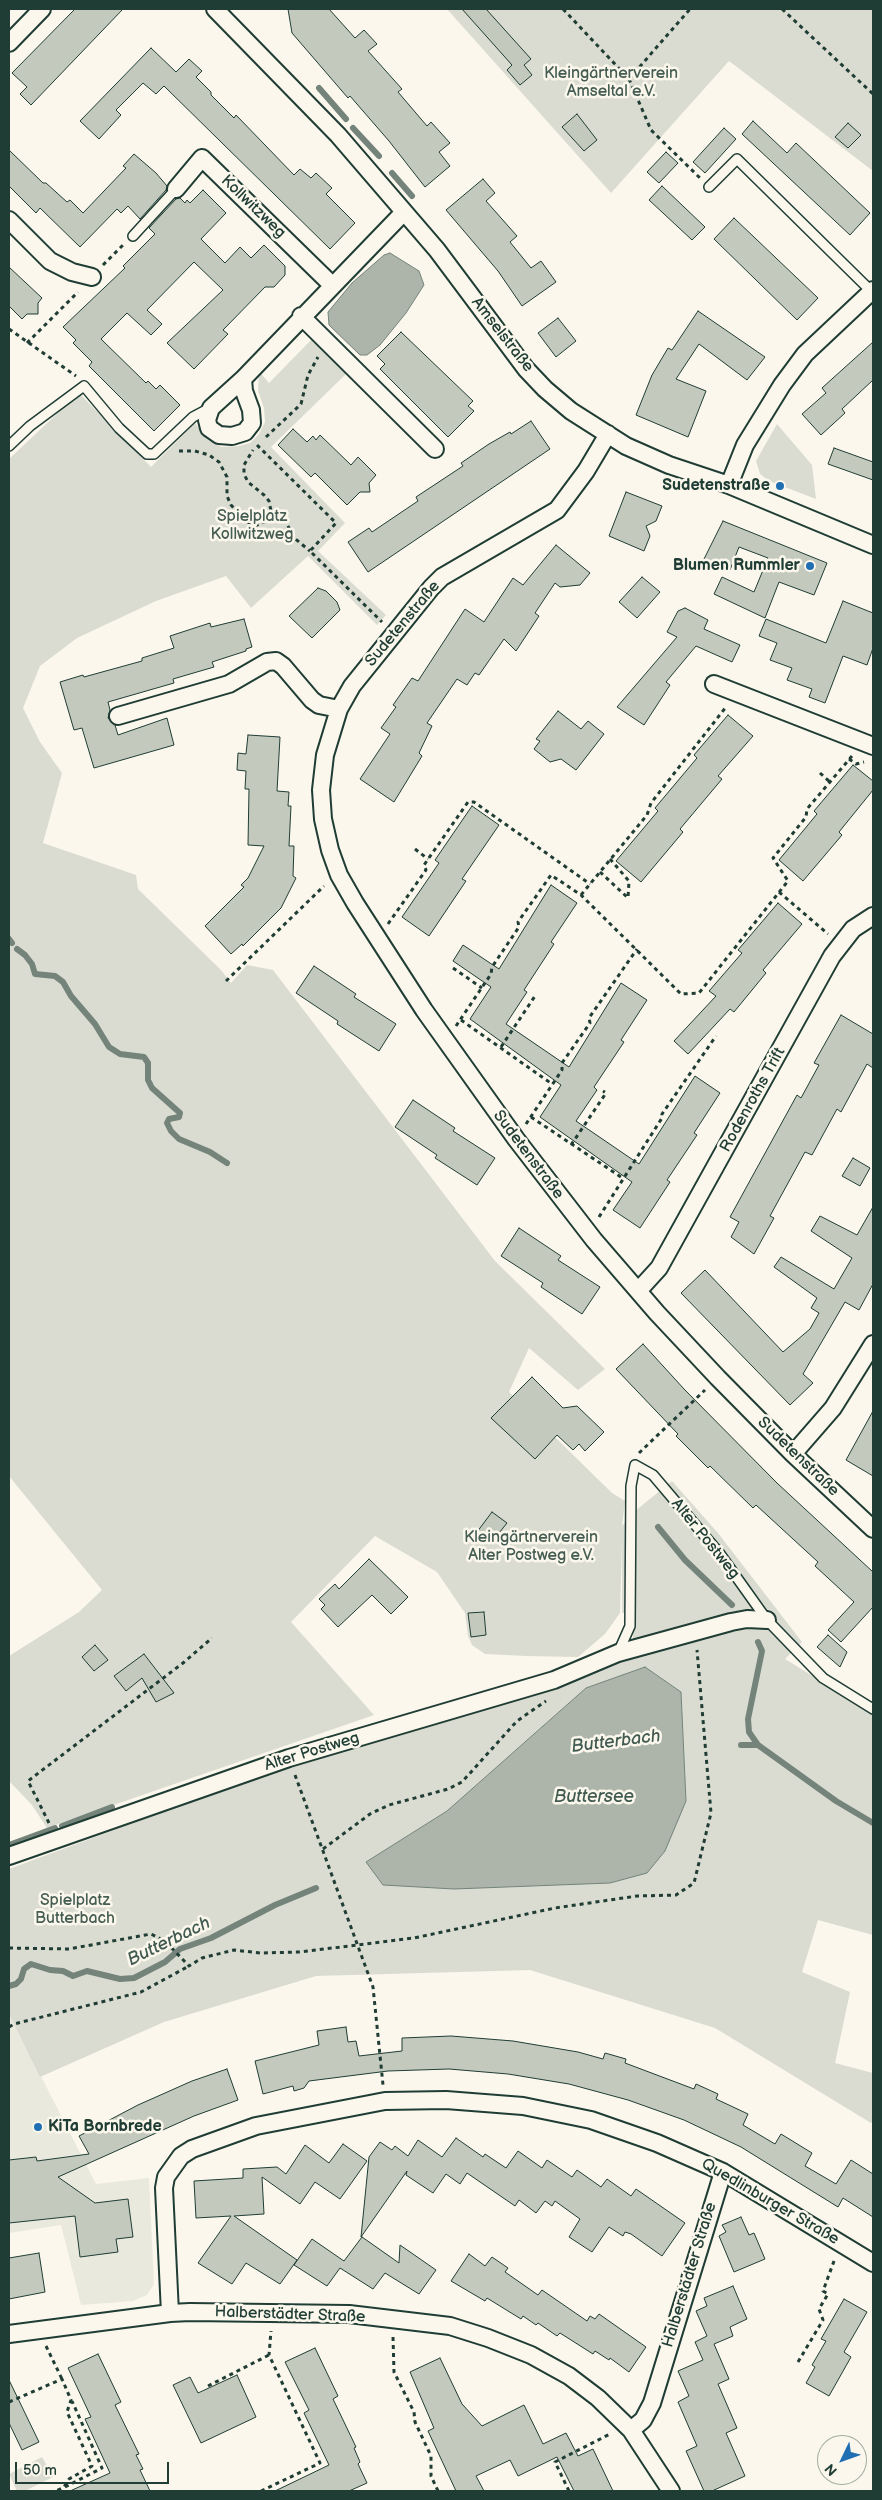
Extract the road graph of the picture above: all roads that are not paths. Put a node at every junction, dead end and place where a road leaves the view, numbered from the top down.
1 (42, 9) edge
2 (215, 9) edge
3 (9, 43) edge
4 (709, 187) road end
5 (176, 189) joint
6 (404, 212) junction
7 (9, 220) edge
8 (133, 236) dead end
9 (92, 277) dead end
10 (332, 284) junction
11 (873, 291) edge
12 (302, 316) junction
13 (243, 379) junction
14 (211, 408) junction
15 (608, 434) junction
16 (9, 446) edge
17 (435, 449) dead end
18 (729, 485) junction
19 (873, 545) edge
20 (714, 684) dead end
21 (339, 709) junction
22 (118, 716) dead end
23 (869, 744) edge
24 (873, 916) edge
25 (638, 1291) junction
26 (873, 1344) edge
27 (793, 1454) junction
28 (873, 1528) edge
29 (767, 1620) junction
30 (618, 1653) junction
31 (873, 1709) edge
32 (9, 1856) edge
33 (723, 2172) junction
34 (873, 2263) edge
35 (170, 2313) junction
36 (9, 2334) edge
37 (631, 2430) junction
38 (671, 2491) edge

1 - 3 street
2 - 6 street, Amselstraße
4 - 11 lane
5 - 8 lane
5 - 10 street, Kollwitzweg
6 - 10 street
6 - 15 street, Amselstraße
7 - 9 street
10 - 12 street
11 - 18 street
12 - 13 street
12 - 17 street
13 - 14 street
13 - 14 street
14 - 16 lane
15 - 18 street, Amselstraße
15 - 21 street, Sudetenstraße
18 - 19 street, Amselstraße
20 - 23 street
21 - 22 street
21 - 25 street, Sudetenstraße
24 - 25 street, Rodenroths Trift
25 - 27 street, Sudetenstraße
26 - 27 street
27 - 28 street, Sudetenstraße
29 - 30 street, Alter Postweg
29 - 30 lane, Alter Postweg
29 - 31 lane, Alter Postweg
30 - 32 street, Alter Postweg
33 - 34 street, Quedlinburger Straße
33 - 35 street, Quedlinburger Straße
33 - 37 street, Halberstädter Straße
35 - 36 street, Halberstädter Straße
35 - 37 street, Halberstädter Straße
37 - 38 street, Halberstädter Straße

